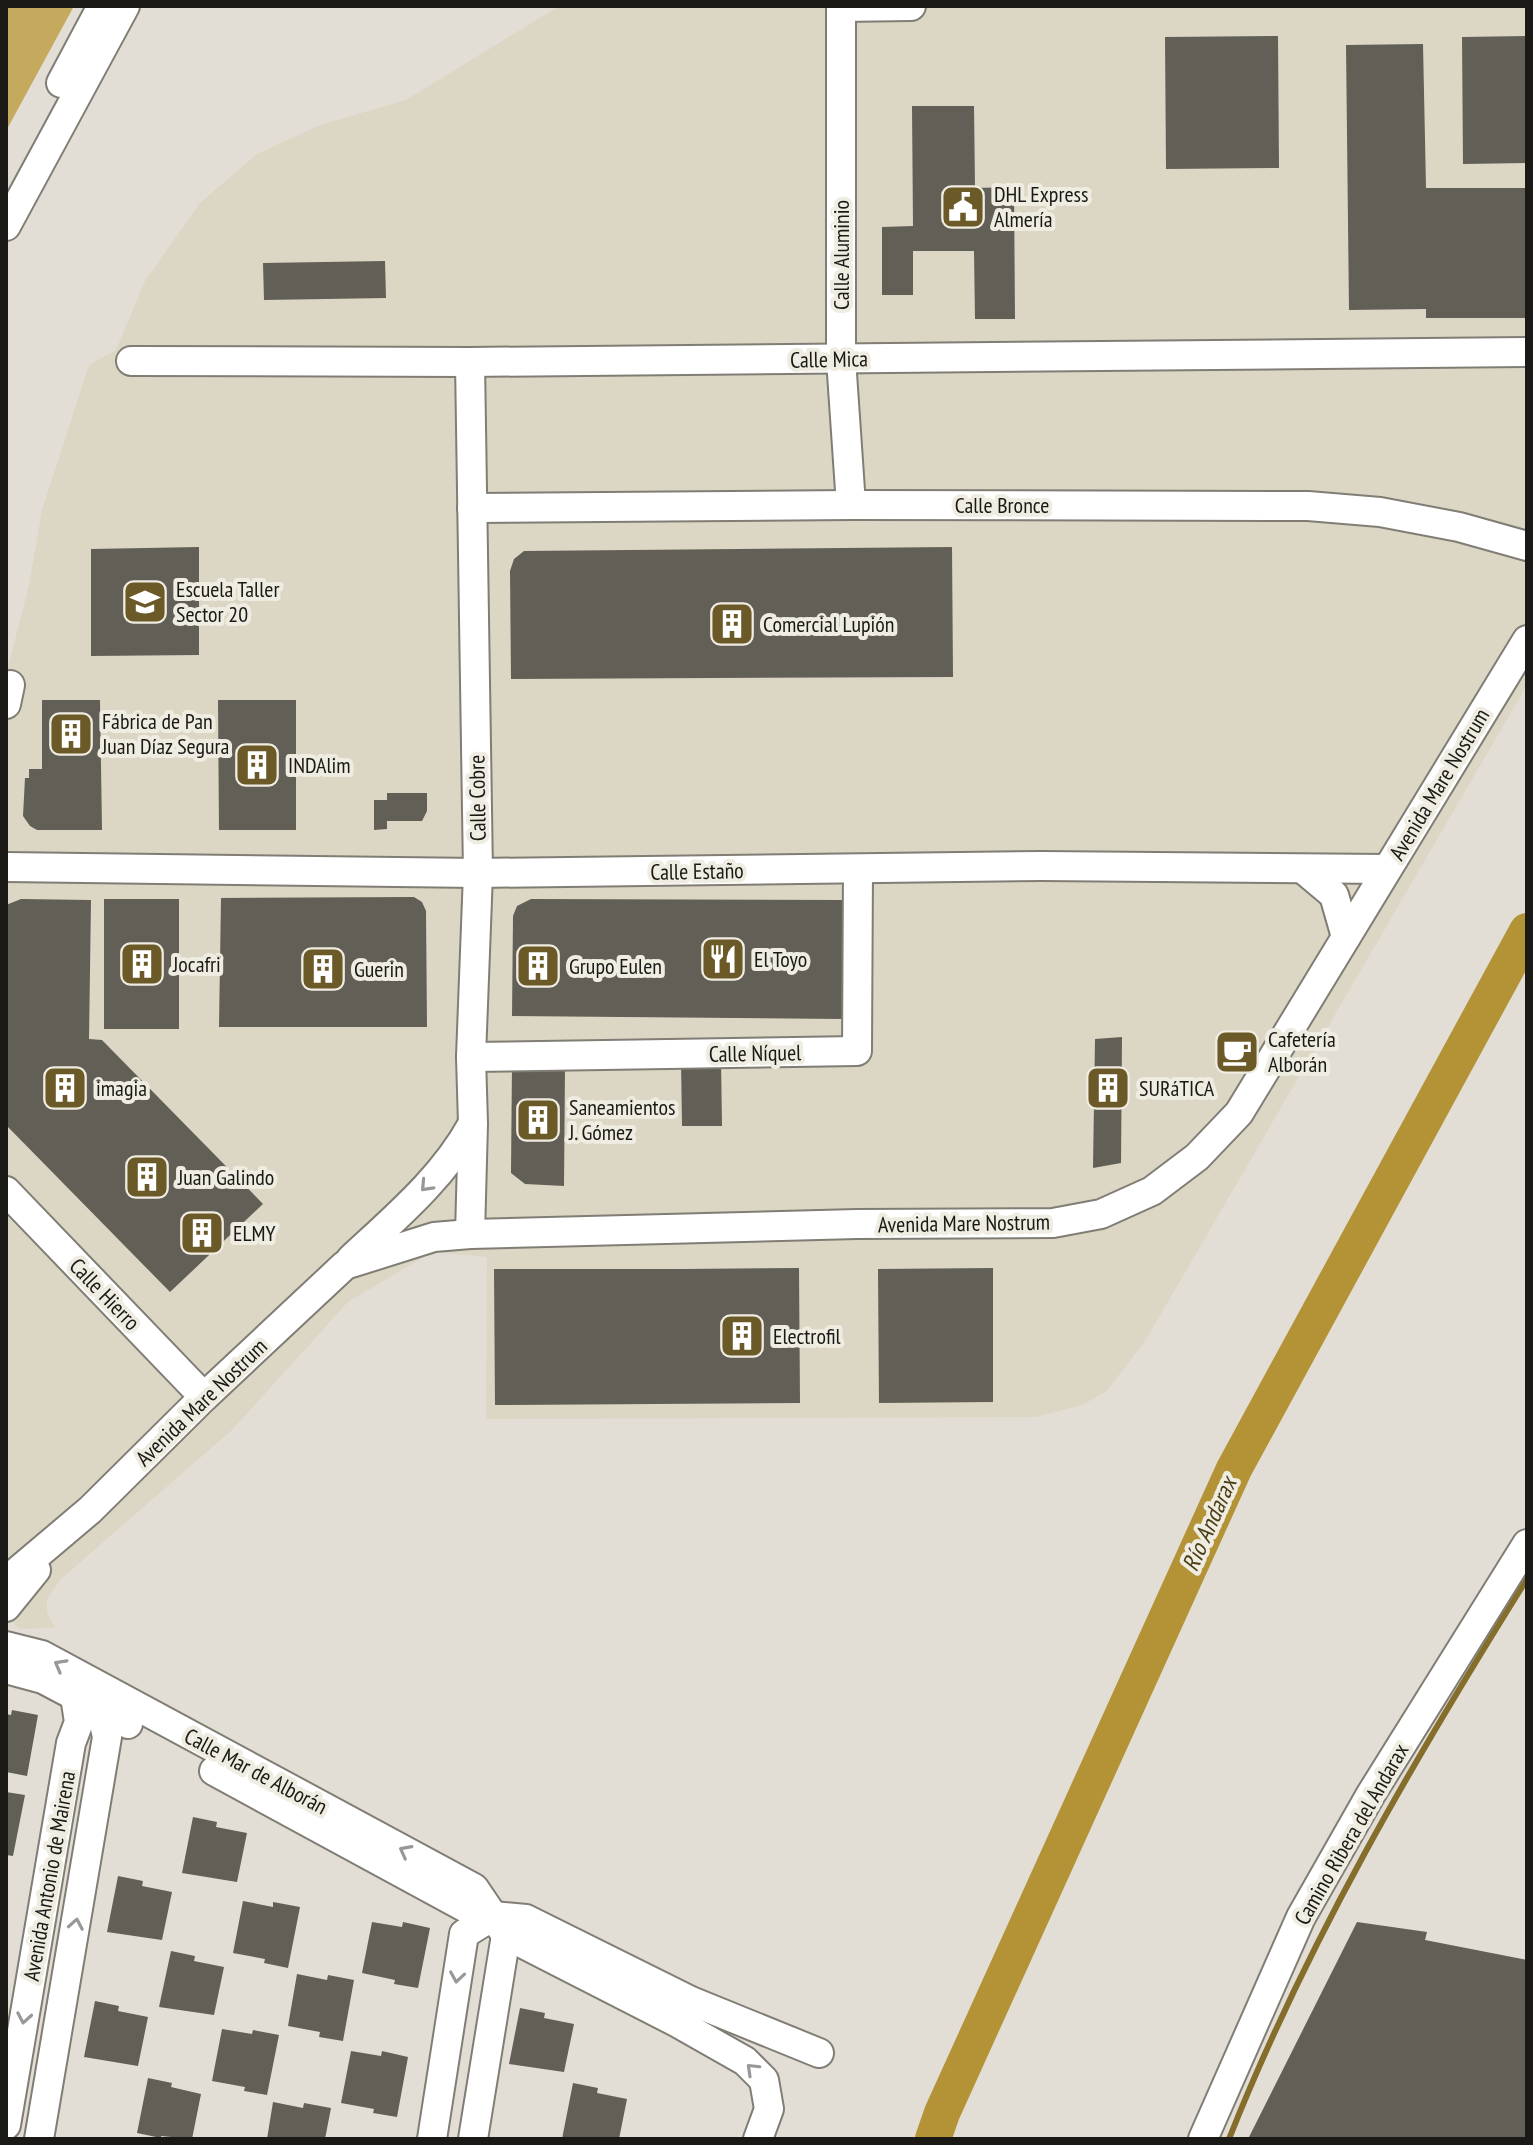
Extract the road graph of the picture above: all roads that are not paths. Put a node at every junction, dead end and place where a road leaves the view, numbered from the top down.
1 (102, 6) edge
2 (125, 6) edge
3 (911, 6) edge
4 (841, 7) edge
5 (6, 187) edge
6 (6, 226) edge
7 (1527, 352) edge
8 (841, 359) junction
9 (131, 361) dead end
10 (470, 362) junction
11 (851, 505) junction
12 (472, 508) junction
13 (1527, 546) edge
14 (1527, 640) edge
15 (6, 867) edge
16 (858, 869) junction
17 (1303, 869) junction
18 (1387, 869) junction
19 (478, 873) junction
20 (1346, 937) junction
21 (471, 1057) junction
22 (473, 1124) junction
23 (6, 1191) edge
24 (470, 1234) junction
25 (345, 1265) junction
26 (204, 1397) junction
27 (57, 1539) junction
28 (1527, 1544) edge
29 (6, 1581) edge
30 (6, 1607) edge
31 (6, 1646) edge
32 (6, 1669) edge
33 (100, 1714) junction
34 (500, 1926) junction
35 (819, 2053) dead end
36 (6, 2125) edge
37 (39, 2139) edge
38 (432, 2139) edge
39 (473, 2139) edge
40 (758, 2139) edge
41 (1203, 2139) edge

1 - 5 street
2 - 6 street
3 - 4 street
4 - 8 street, Calle Aluminio
7 - 8 street, Calle Mica
8 - 10 street, Calle Mica
8 - 11 street, Calle Aluminio
9 - 10 street, Calle Mica
10 - 12 street, Calle Cobre
11 - 12 street, Calle Bronce
11 - 13 street, Calle Bronce
12 - 19 street, Calle Cobre
14 - 18 street, Avenida Mare Nostrum
15 - 19 street, Calle Estaño
16 - 17 street, Calle Estaño
16 - 19 street, Calle Estaño
16 - 21 street, Calle Níquel
17 - 18 street, Calle Estaño
17 - 20 street
18 - 20 street, Avenida Mare Nostrum
19 - 21 street, Calle Cobre
20 - 24 street, Avenida Mare Nostrum
21 - 22 street, Calle Cobre
22 - 24 street, Calle Cobre
22 -> 25 street, Avenida Mare Nostrum
23 - 26 street, Calle Hierro
24 - 25 street, Avenida Mare Nostrum
25 - 26 street, Avenida Mare Nostrum
26 - 27 street, Avenida Mare Nostrum
27 - 29 street, Avenida Mare Nostrum
27 - 30 street, Avenida Mare Nostrum
28 - 41 street, Camino Ribera del Andarax
33 -> 31 street, Calle Mar de Alborán
32 - 33 street, Calle Mar de Alborán
33 - 34 street, Calle Mar de Alborán
34 -> 33 street, Calle Mar de Alborán
33 -> 36 street, Avenida Antonio de Mairena
37 -> 33 street, Avenida Antonio de Mairena
34 - 35 street
34 -> 38 street
34 - 39 street
40 -> 34 street, Calle Mar de Alborán

